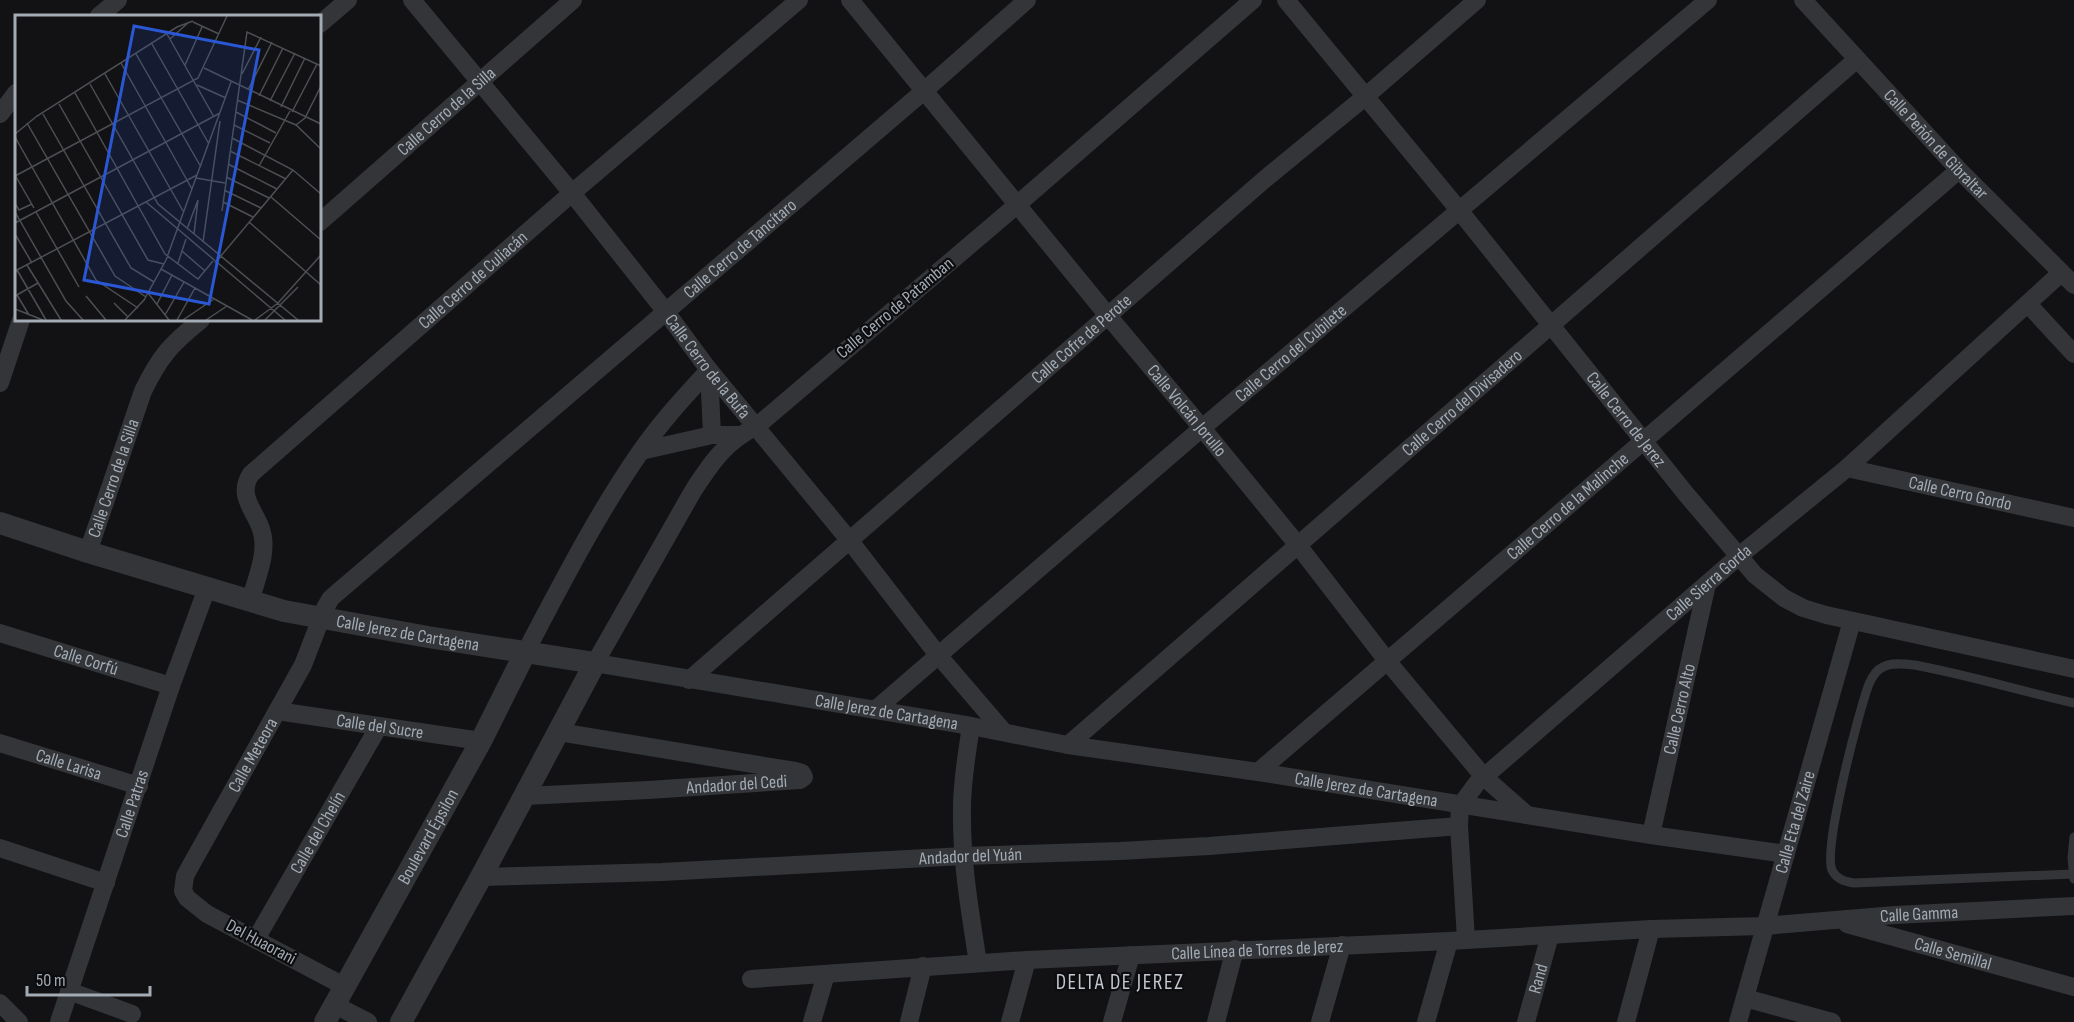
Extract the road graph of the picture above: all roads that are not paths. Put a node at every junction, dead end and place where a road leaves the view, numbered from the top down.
1 (118, 0) edge
2 (348, 0) edge
3 (412, 0) edge
4 (573, 0) edge
5 (799, 0) edge
6 (850, 0) edge
7 (1027, 0) edge
8 (1253, 0) edge
9 (1286, 0) edge
10 (1477, 0) edge
11 (1708, 0) edge
12 (1803, 0) edge
13 (100, 15) edge
14 (321, 23) edge
15 (1856, 60) junction
16 (478, 81) junction
17 (924, 91) junction
18 (15, 94) edge
19 (1366, 96) junction
20 (0, 114) edge
21 (1959, 170) junction
22 (572, 193) junction
23 (1018, 204) junction
24 (1459, 210) junction
25 (321, 221) edge
26 (2068, 279) edge
27 (2028, 304) junction
28 (666, 312) junction
29 (1109, 317) junction
30 (21, 321) edge
31 (200, 321) edge
32 (1551, 326) junction
33 (2074, 354) edge
34 (709, 370) junction
35 (0, 383) edge
36 (757, 426) junction
37 (1202, 428) junction
38 (712, 435) junction
39 (739, 435) junction
40 (1645, 442) junction
41 (641, 451) junction
42 (1847, 468) junction
43 (2074, 518) edge
44 (0, 523) edge
45 (850, 541) junction
46 (1297, 544) junction
47 (88, 552) junction
48 (1739, 556) junction
49 (1707, 584) junction
50 (207, 588) junction
51 (250, 602) junction
52 (321, 618) junction
53 (1852, 621) junction
54 (0, 633) edge
55 (526, 651) junction
56 (938, 655) junction
57 (1388, 662) junction
58 (595, 663) junction
59 (2074, 669) edge
60 (689, 680) junction
61 (171, 686) junction
62 (2074, 704) edge
63 (875, 710) junction
64 (277, 711) junction
65 (379, 726) junction
66 (971, 726) junction
67 (559, 732) junction
68 (1004, 732) junction
69 (481, 741) junction
70 (0, 743) edge
71 (1068, 745) junction
72 (1258, 772) junction
73 (1484, 777) junction
74 (139, 786) junction
75 (525, 796) junction
76 (1460, 806) junction
77 (1529, 816) junction
78 (1459, 826) junction
79 (1651, 835) junction
80 (2074, 837) edge
81 (0, 848) edge
82 (1786, 854) junction
83 (964, 856) junction
84 (2073, 859) edge
85 (481, 877) junction
86 (2074, 877) edge
87 (106, 883) junction
88 (183, 891) joint
89 (2074, 906) edge
90 (1832, 920) junction
91 (1764, 926) junction
92 (1651, 929) junction
93 (1550, 935) junction
94 (256, 939) junction
95 (1458, 940) junction
96 (1342, 945) junction
97 (1235, 949) junction
98 (1131, 955) junction
99 (1027, 960) junction
100 (978, 963) junction
101 (923, 966) junction
102 (826, 974) junction
103 (751, 979) dead end
104 (2074, 987) edge
105 (69, 991) junction
106 (1745, 998) junction
107 (0, 1003) edge
108 (335, 1004) edge
109 (132, 1014) dead end
110 (19, 1022) edge
111 (58, 1022) edge
112 (368, 1022) edge
113 (401, 1022) edge
114 (812, 1022) edge
115 (909, 1022) edge
116 (1010, 1022) edge
117 (1112, 1022) edge
118 (1216, 1022) edge
119 (1320, 1022) edge
120 (1426, 1022) edge
121 (1526, 1022) edge
122 (1626, 1022) edge
123 (1738, 1022) edge
124 (1833, 1022) edge

1 - 13 street
2 - 14 street
3 - 16 street, Calle Cerro de la Bufa
4 - 16 street, Calle Cerro de la Silla
5 - 22 street, Calle Cerro de Culiacán
6 - 17 street, Calle Volcán Jorullo
7 - 17 street, Calle Cerro de Tancítaro
8 - 23 street, Calle Cerro de Patamban
9 - 19 street, Calle Cerro de Jerez
10 - 19 street, Calle Cofre de Perote
11 - 24 street, Calle Cerro del Cubilete
12 - 15 street, Calle Peñón de Gibraltar
15 - 21 street, Calle Peñón de Gibraltar
15 - 32 street, Calle Cerro del Divisadero
16 - 22 street, Calle Cerro de la Bufa
16 - 25 street, Calle Cerro de la Silla
17 - 23 street, Calle Volcán Jorullo
17 - 28 street, Calle Cerro de Tancítaro
18 - 20 street
19 - 24 street, Calle Cerro de Jerez
19 - 29 street, Calle Cofre de Perote
21 - 26 street, Calle Peñón de Gibraltar
21 - 40 street, Calle Cerro de la Malinche
22 - 28 street, Calle Cerro de la Bufa
22 - 51 street, Calle Cerro de Culiacán
23 - 29 street, Calle Volcán Jorullo
23 - 36 street, Calle Cerro de Patamban
24 - 32 street, Calle Cerro de Jerez
24 - 37 street, Calle Cerro del Cubilete
26 - 27 street, Calle Sierra Gorda
27 - 33 street
27 - 42 street, Calle Sierra Gorda
28 - 34 street, Calle Cerro de la Bufa
28 - 52 street, Calle Cerro de Tancítaro
29 - 37 street, Calle Volcán Jorullo
29 - 45 street, Calle Cofre de Perote
30 - 35 street
31 - 47 street, Calle Cerro de la Silla
32 - 40 street, Calle Cerro de Jerez
32 - 46 street, Calle Cerro del Divisadero
34 - 36 street, Calle Cerro de la Bufa
34 - 38 street
34 - 41 street
36 - 39 street, Calle Cerro de Patamban
36 - 45 street, Calle Cerro de la Bufa
37 - 46 street, Calle Volcán Jorullo
37 - 56 street, Calle Cerro del Cubilete
38 - 39 street
38 - 41 street
39 - 58 street, Calle Cerro de Patamban
40 - 48 street, Calle Cerro de Jerez
40 - 57 street, Calle Cerro de la Malinche
41 - 55 street
42 - 43 street, Calle Cerro Gordo
42 - 48 street, Calle Sierra Gorda
44 - 47 street, Calle Jerez de Cartagena
45 - 56 street, Calle Cerro de la Bufa
45 - 60 street, Calle Cofre de Perote
46 - 57 street, Calle Volcán Jorullo
46 - 71 street, Calle Cerro del Divisadero
47 - 50 street, Calle Jerez de Cartagena
48 - 49 street, Calle Sierra Gorda
48 - 53 street, Calle Cerro de Jerez
49 - 73 street, Calle Sierra Gorda
49 - 79 street, Calle Cerro Alto
50 - 51 street, Calle Jerez de Cartagena
50 - 61 street, Calle Patras
51 - 52 street, Calle Jerez de Cartagena
52 - 55 street, Calle Jerez de Cartagena
52 - 64 street, Calle Meteora
53 - 59 street, Calle Cerro de Jerez
53 - 82 street, Calle Eta del Zaire
54 - 61 street, Calle Corfú
55 - 58 street, Calle Jerez de Cartagena
55 - 69 street, Boulevard Épsilon
56 - 63 street, Calle Cerro del Cubilete
56 - 68 street, Calle Cerro de la Bufa
57 - 72 street, Calle Cerro de la Malinche
57 - 73 street, Calle Volcán Jorullo
58 - 60 street, Calle Jerez de Cartagena
58 - 67 street
60 - 63 street, Calle Jerez de Cartagena
61 - 74 street, Calle Patras
62 - 86 lane
63 - 66 street, Calle Jerez de Cartagena
64 - 65 street, Calle del Sucre
64 - 88 street, Calle Meteora
65 - 69 street, Calle del Sucre
65 - 94 street, Calle del Chelín
66 - 68 street, Calle Jerez de Cartagena
66 - 83 street
67 - 75 street
67 - 75 street, Andador del Cedi
68 - 71 street, Calle Jerez de Cartagena
69 - 108 street, Boulevard Épsilon
70 - 74 street, Calle Larisa
71 - 72 street, Calle Jerez de Cartagena
72 - 76 street, Calle Jerez de Cartagena
73 - 76 street, Calle Sierra Gorda
73 - 77 street, Calle Volcán Jorullo
74 - 87 street, Calle Patras
75 - 85 street
76 - 77 street, Calle Jerez de Cartagena
76 - 78 street
77 - 79 street, Calle Jerez de Cartagena
78 - 83 street, Andador del Yuán
78 - 95 street
79 - 82 street, Calle Jerez de Cartagena
80 - 84 lane
81 - 87 street
82 - 91 street, Calle Eta del Zaire
83 - 85 street, Andador del Yuán
83 - 100 street
84 - 86 lane
85 - 113 street
87 - 105 street, Calle Patras
88 - 94 street, Del Huaorani
89 - 90 street, Calle Gamma
90 - 91 street, Calle Gamma
90 - 104 street, Calle Semillal
91 - 92 street, Calle Línea de Torres de Jerez
91 - 106 street, Calle Eta del Zaire
92 - 93 street, Calle Línea de Torres de Jerez
92 - 122 street
93 - 95 street, Calle Línea de Torres de Jerez
93 - 121 street, Rand
94 - 108 street, Del Huaorani
95 - 96 street, Calle Línea de Torres de Jerez
95 - 120 street
96 - 97 street, Calle Línea de Torres de Jerez
96 - 119 street
97 - 98 street, Calle Línea de Torres de Jerez
97 - 118 street
98 - 99 street, Calle Línea de Torres de Jerez
98 - 117 street
99 - 100 street, Calle Línea de Torres de Jerez
99 - 116 street
100 - 101 street, Calle Línea de Torres de Jerez
101 - 102 street, Calle Línea de Torres de Jerez
101 - 115 street
102 - 103 street, Calle Línea de Torres de Jerez
102 - 114 street
105 - 109 street
105 - 111 street, Calle Patras
106 - 123 street, Calle Eta del Zaire
106 - 124 street
107 - 110 street
108 - 112 street, Del Huaorani

